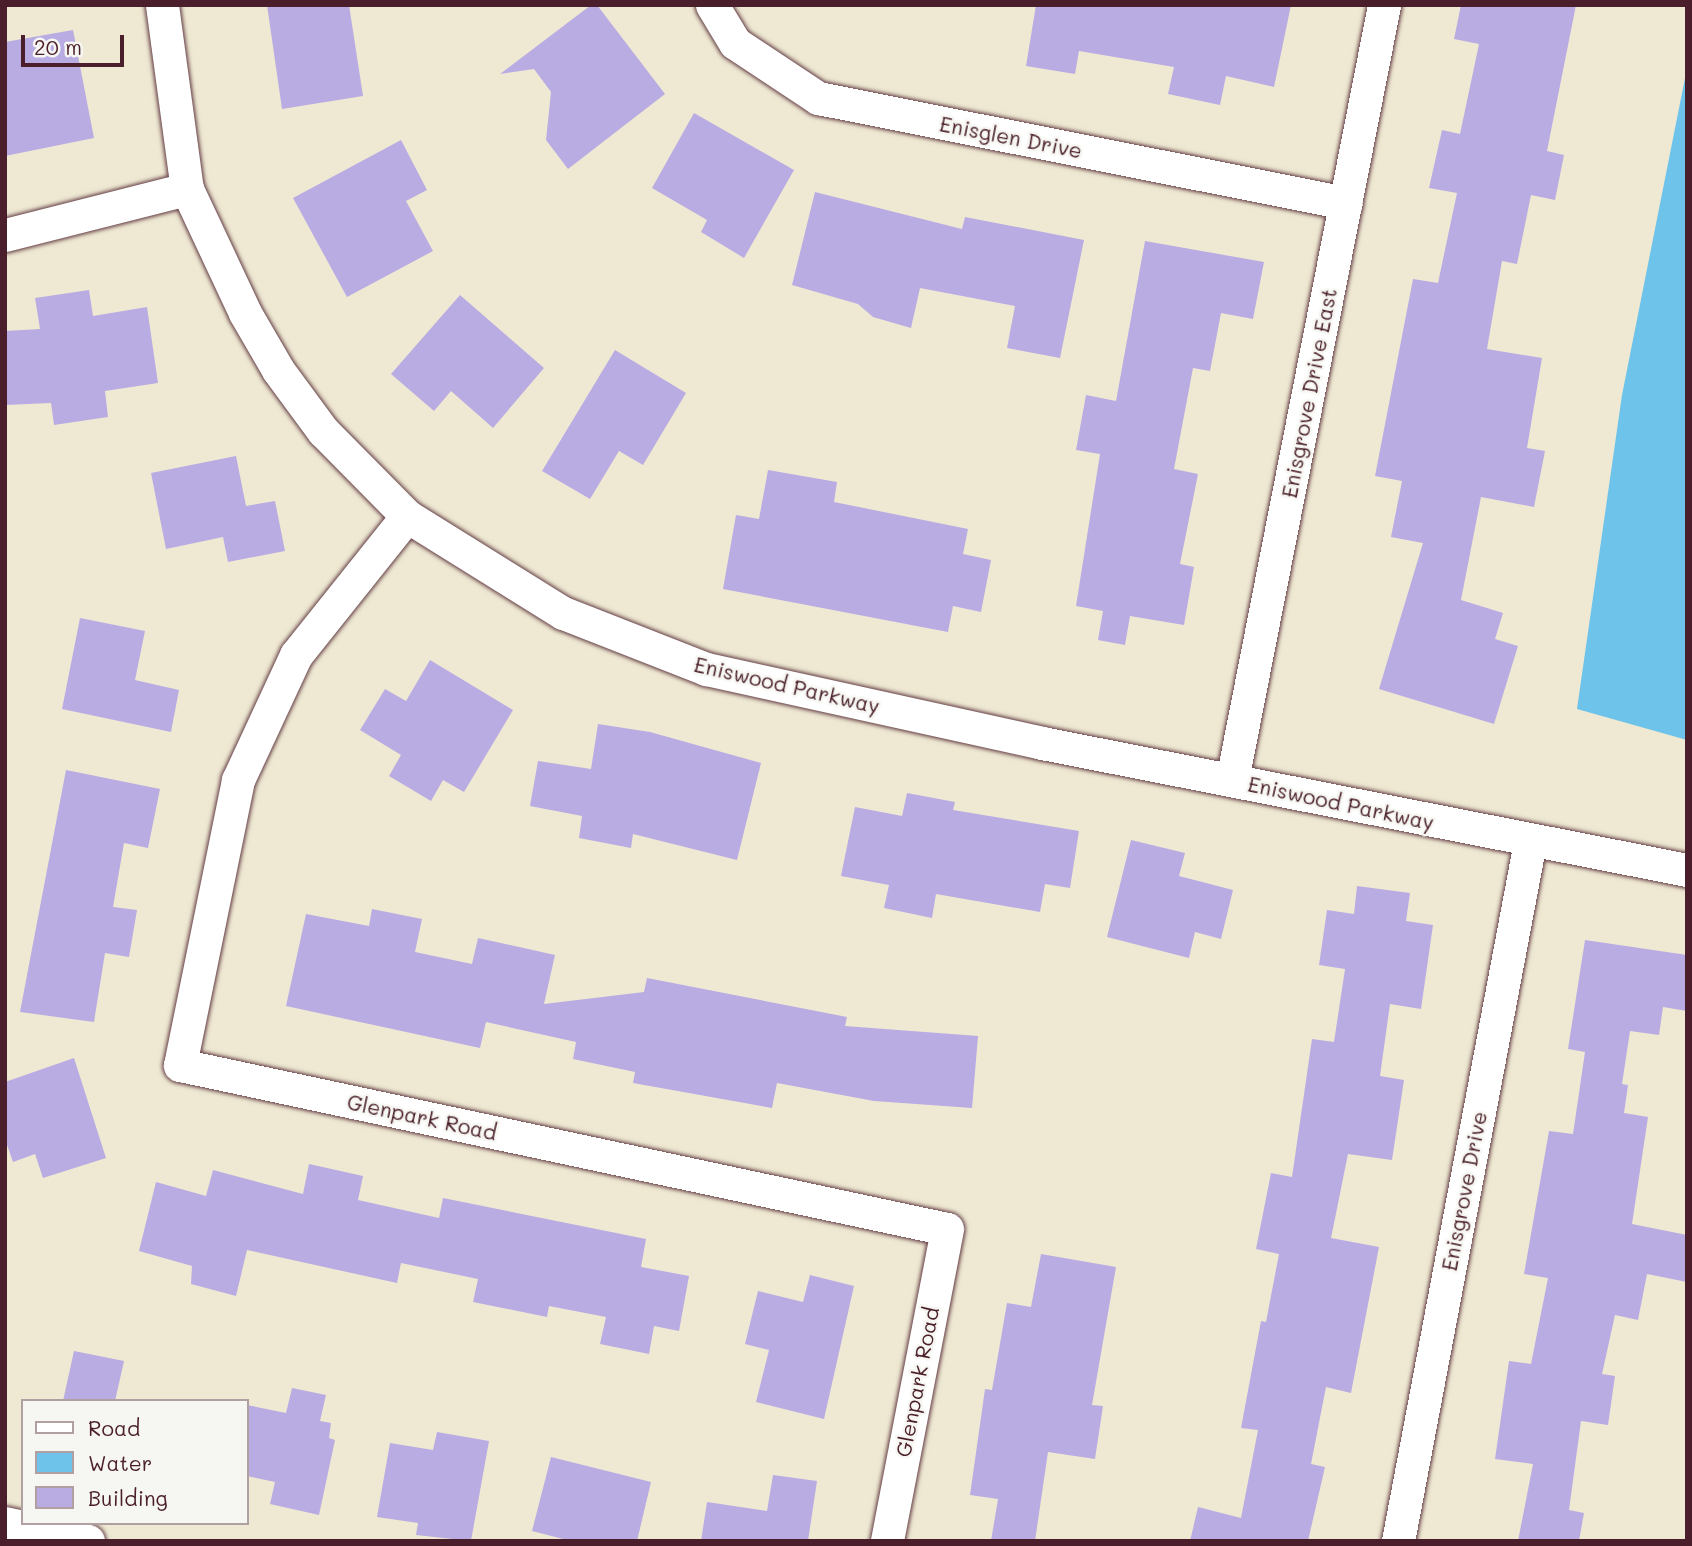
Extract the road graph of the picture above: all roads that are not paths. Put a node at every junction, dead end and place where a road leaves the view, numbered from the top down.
1 (162, 5) edge
2 (712, 5) edge
3 (1384, 5) edge
4 (187, 189) junction
5 (1346, 203) junction
6 (5, 234) edge
7 (407, 516) junction
8 (1232, 780) junction
9 (1530, 842) junction
10 (1687, 870) edge
11 (5, 1523) edge
12 (88, 1541) edge
13 (887, 1541) edge
14 (1398, 1541) edge

1 - 4 street, Eniswood Parkway
2 - 5 street, Enisglen Drive
3 - 5 street, Enisgrove Drive East
4 - 6 street
4 - 7 street, Eniswood Parkway
5 - 8 street, Enisgrove Drive East
7 - 8 street, Eniswood Parkway
7 - 13 street, Glenpark Road
8 - 9 street, Eniswood Parkway
9 - 10 street, Eniswood Parkway
9 - 14 street, Enisgrove Drive
11 - 12 street

